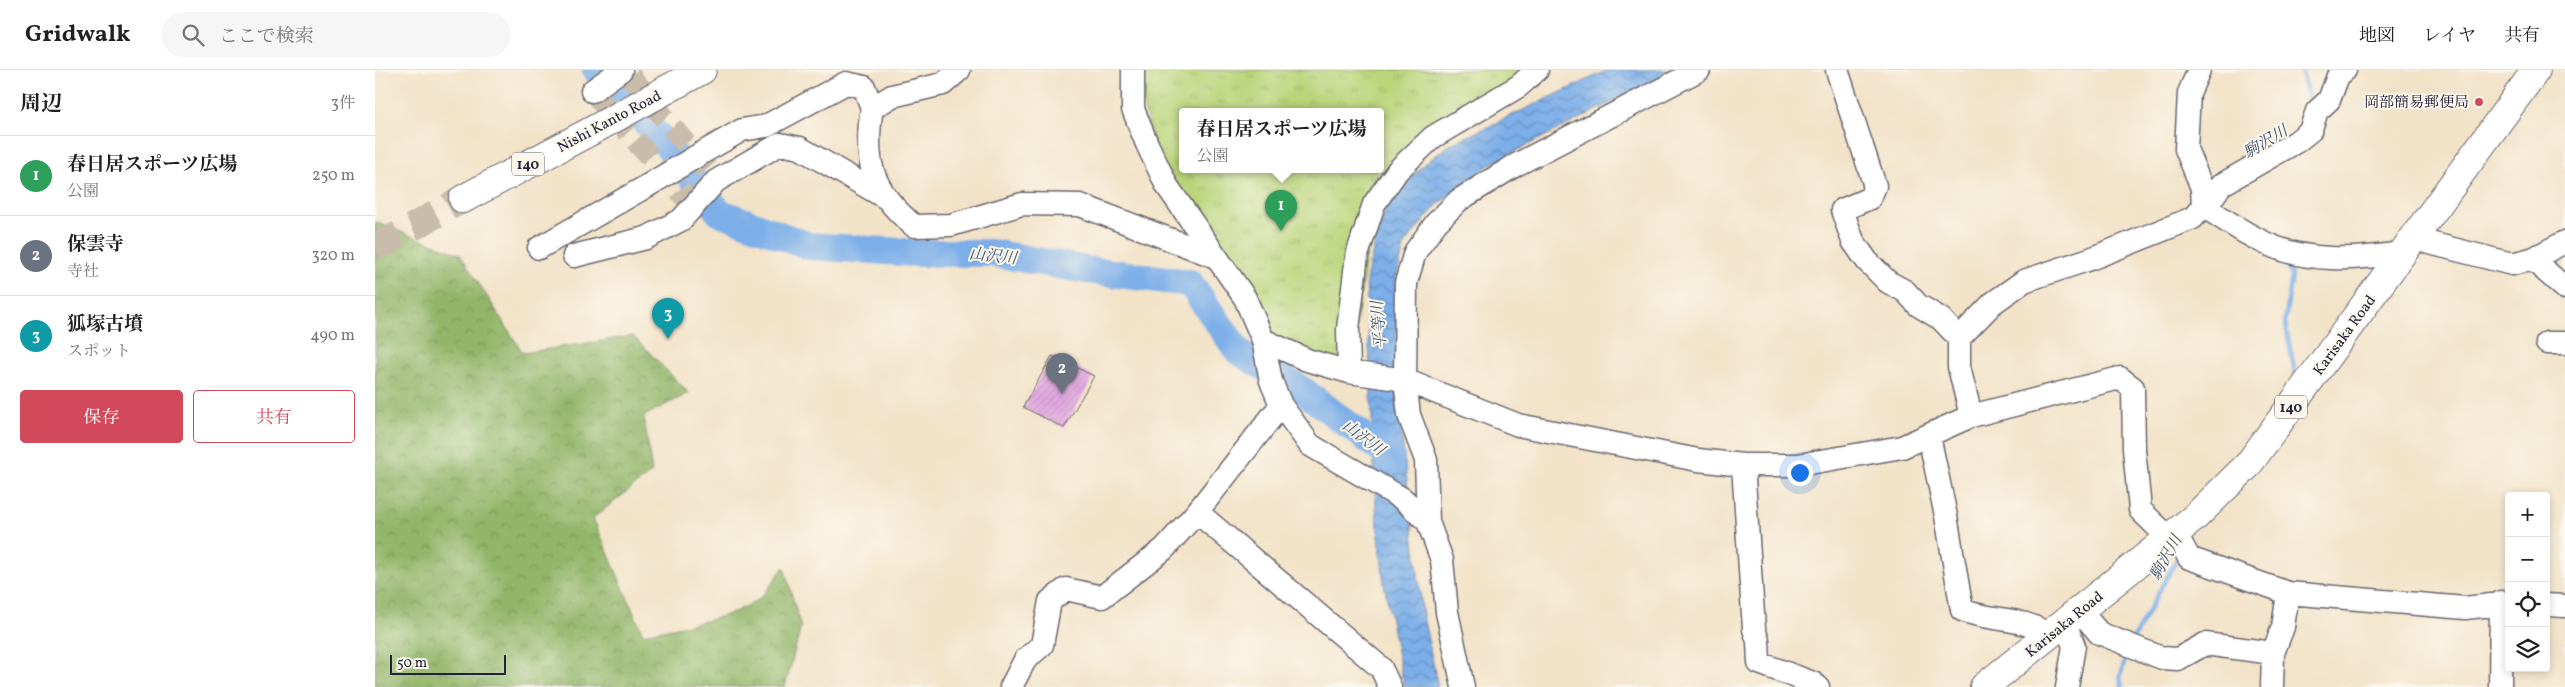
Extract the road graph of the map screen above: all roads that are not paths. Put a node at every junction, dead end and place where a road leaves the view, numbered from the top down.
1 (693, 70) edge
2 (701, 70) edge
3 (959, 70) edge
4 (1133, 70) edge
5 (1537, 70) edge
6 (1699, 70) edge
7 (1837, 70) edge
8 (2199, 70) edge
9 (2345, 70) edge
10 (2536, 70) edge
11 (624, 72) edge
12 (592, 90) dead end
13 (664, 91) junction
14 (873, 108) junction
15 (887, 198) junction
16 (463, 199) tunnel mouth
17 (2203, 206) junction
18 (2565, 242) edge
19 (2410, 245) junction
20 (539, 248) dead end
21 (574, 256) dead end
22 (1215, 257) junction
23 (2532, 259) junction
24 (2565, 288) edge
25 (1959, 338) junction
26 (1264, 345) junction
27 (1349, 372) junction
28 (1405, 380) junction
29 (1281, 405) junction
30 (1971, 416) junction
31 (1929, 436) junction
32 (1743, 465) junction
33 (1197, 512) junction
34 (1428, 522) junction
35 (2179, 546) junction
36 (2288, 593) junction
37 (2505, 602) edge
38 (2550, 605) edge
39 (2565, 606) edge
40 (2065, 624) junction
41 (2273, 653) junction
42 (1011, 687) edge
43 (1390, 687) edge
44 (1463, 687) edge
45 (1818, 687) edge
46 (1984, 687) edge
47 (2067, 687) edge
48 (2272, 687) edge
49 (2500, 687) edge

1 - 13 highway
2 - 13 highway, Nishi Kanto Road / 140
3 - 14 street
4 - 22 street
5 - 27 street
6 - 28 street
7 - 25 street
8 - 17 street
9 - 17 street
10 - 19 highway, Karisaka Road / 140
11 - 12 street
13 - 16 highway, Nishi Kanto Road / 140, bridge
14 - 15 street
14 - 20 street, bridge
15 - 21 street
15 - 22 street
17 - 19 street
17 - 25 street
18 - 23 street
19 - 23 street
19 - 35 highway, Karisaka Road / 140
22 - 26 street
23 - 24 street
25 - 30 street
26 - 27 street
26 - 29 street
27 - 28 street
28 - 32 street
28 - 34 street
29 - 33 street
29 - 34 street
30 - 31 street
30 - 35 street
31 - 32 street
31 - 40 street
32 - 45 street
33 - 42 street
33 - 43 street
34 - 44 street
35 - 36 street
35 - 40 highway, Karisaka Road / 140
36 - 37 street
36 - 41 street
37 - 49 street
38 - 39 street
40 - 41 street
40 - 46 highway, Karisaka Road / 140
40 - 47 street
41 - 48 street

